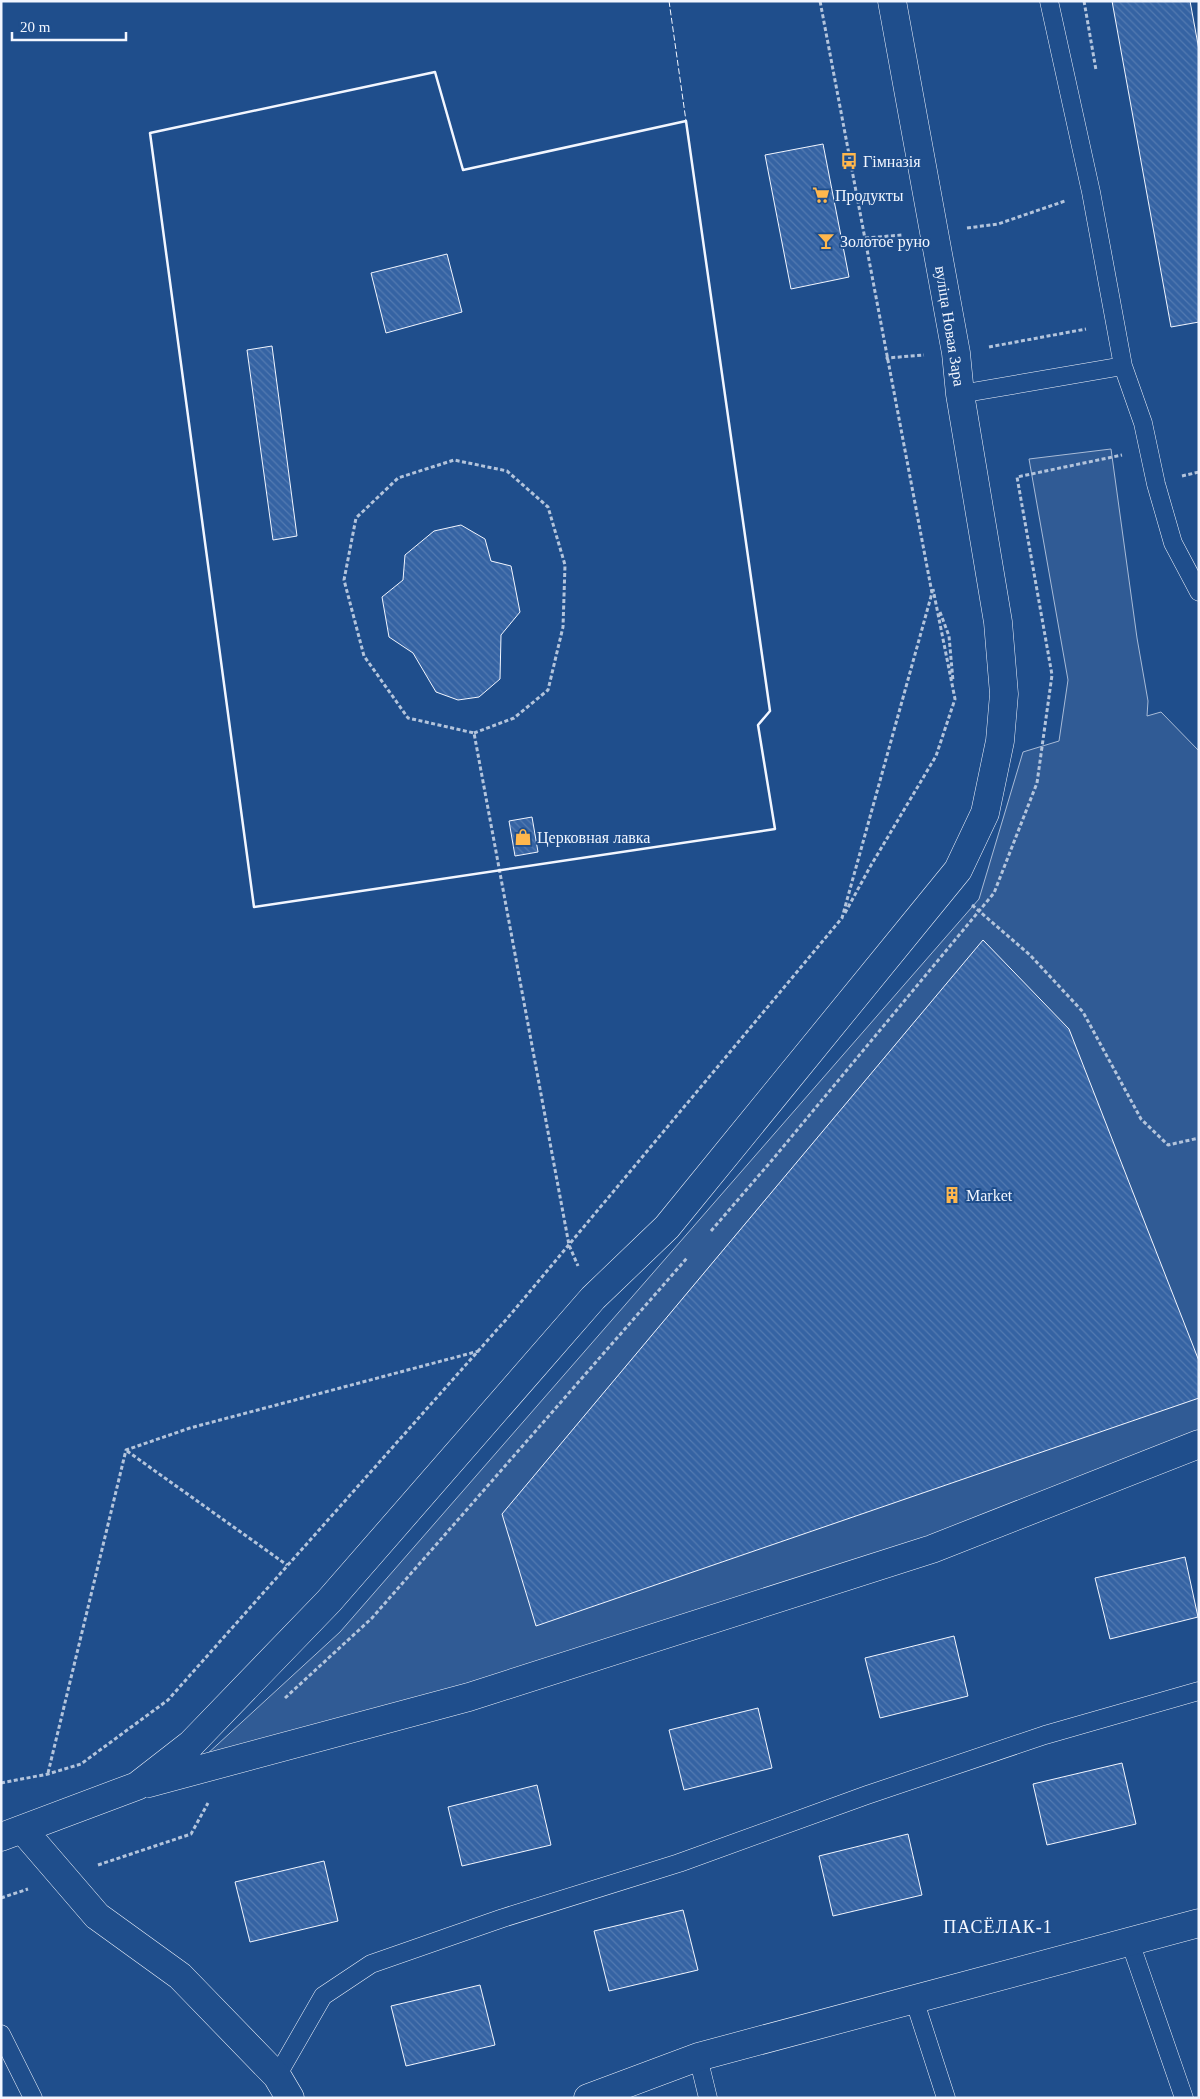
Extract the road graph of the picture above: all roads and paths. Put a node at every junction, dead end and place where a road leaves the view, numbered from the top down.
1 (820, 1) edge
2 (892, 1) edge
3 (1049, 1) edge
4 (1091, 192) junction
5 (934, 233) junction
6 (865, 238) junction
7 (1123, 366) junction
8 (960, 394) junction
9 (1131, 453) dead end
10 (1017, 477) dead end
11 (1199, 592) edge
12 (932, 593) junction
13 (955, 700) dead end
14 (474, 733) junction
15 (947, 884) junction
16 (1199, 1138) edge
17 (569, 1245) junction
18 (593, 1298) junction
19 (479, 1351) junction
20 (1199, 1444) edge
21 (126, 1450) junction
22 (287, 1565) junction
23 (1199, 1691) edge
24 (48, 1774) junction
25 (1, 1783) edge
26 (137, 1786) junction
27 (12, 1834) edge
28 (1199, 1923) edge
29 (1130, 1942) junction
30 (914, 1999) junction
31 (1, 2034) edge
32 (698, 2057) junction
33 (284, 2087) edge
34 (33, 2098) edge
35 (588, 2098) edge
36 (708, 2098) edge
37 (946, 2098) edge
38 (1184, 2098) edge

1 - 6 path
2 - 5 street, вуліца Новая Зара
3 - 4 lane
4 - 5 path
4 - 7 lane
5 - 6 path
5 - 8 street, вуліца Новая Зара
6 - 12 path
7 - 8 lane
7 - 11 lane
8 - 15 street, вуліца Новая Зара
9 - 10 path
12 - 13 path
12 - 17 path
14 - 14 path
14 - 17 path
15 - 16 path
15 - 18 street, вуліца Новая Зара
17 - 18 path
17 - 19 path
18 - 26 street, вуліца Новая Зара
19 - 21 path
19 - 22 path
20 - 26 street
21 - 22 path
21 - 24 path
22 - 24 path
23 - 33 lane
24 - 25 path
26 - 27 street
27 - 33 street
28 - 29 street
29 - 30 street
29 - 38 lane
30 - 32 street
30 - 37 lane
31 - 34 lane
32 - 35 street
32 - 36 lane

